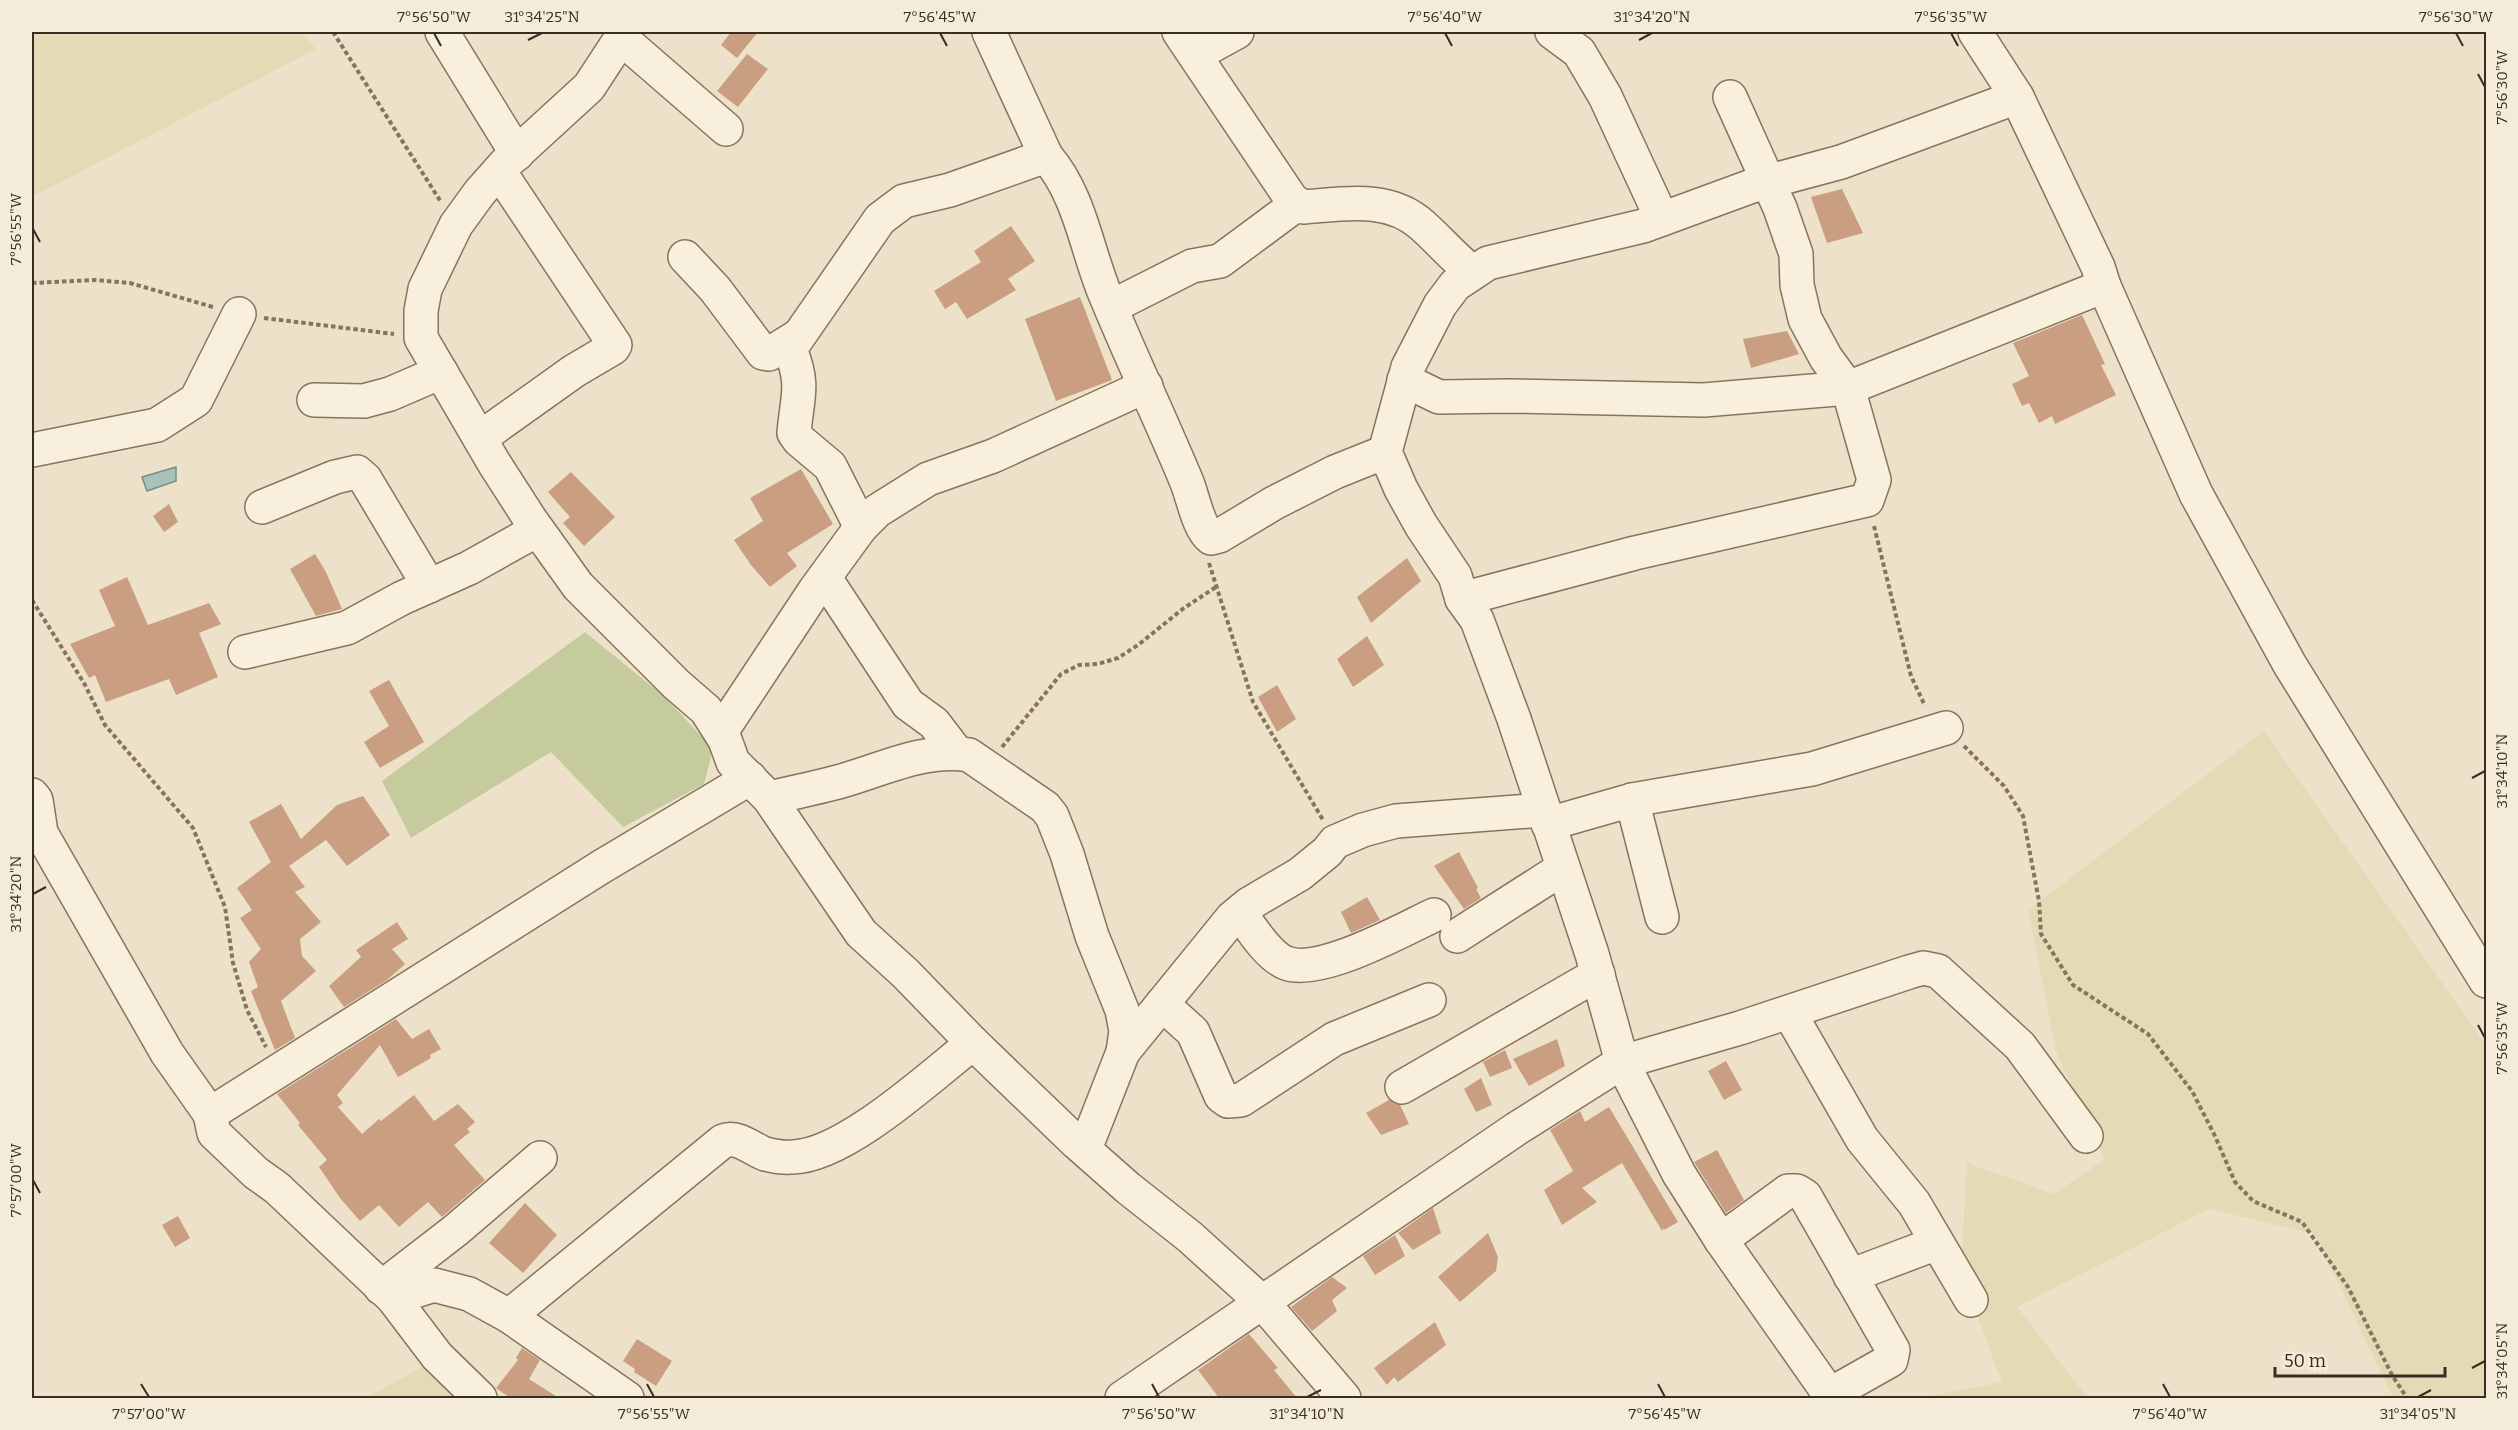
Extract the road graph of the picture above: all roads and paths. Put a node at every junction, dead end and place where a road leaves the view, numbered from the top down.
1 (333, 32) edge
2 (442, 32) edge
3 (989, 32) edge
4 (1237, 32) edge
5 (1552, 32) edge
6 (1975, 32) edge
7 (623, 35) edge
8 (1187, 43) edge
9 (1730, 97) dead end
10 (2017, 97) junction
11 (726, 129) dead end
12 (1046, 156) junction
13 (508, 162) junction
14 (1770, 182) junction
15 (1297, 204) junction
16 (1662, 219) junction
17 (456, 225) junction
18 (685, 257) dead end
19 (1472, 272) junction
20 (2104, 286) junction
21 (1111, 307) junction
22 (239, 315) dead end
23 (798, 336) junction
24 (441, 372) junction
25 (1404, 380) junction
26 (1146, 386) junction
27 (1848, 388) junction
28 (315, 400) dead end
29 (480, 438) junction
30 (32, 450) edge
31 (1385, 452) junction
32 (1867, 500) junction
33 (262, 507) dead end
34 (861, 527) junction
35 (537, 530) junction
36 (1206, 534) junction
37 (825, 578) junction
38 (429, 586) junction
39 (1216, 586) junction
40 (1462, 599) junction
41 (32, 600) edge
42 (245, 652) dead end
43 (1946, 728) junction
44 (721, 732) junction
45 (957, 753) junction
46 (987, 766) junction
47 (759, 788) junction
48 (32, 795) edge
49 (1632, 800) junction
50 (1546, 817) junction
51 (36, 835) edge
52 (1335, 842) junction
53 (1563, 868) junction
54 (1240, 912) junction
55 (1662, 917) dead end
56 (1598, 974) junction
57 (2487, 981) edge
58 (1429, 1000) dead end
59 (1162, 1004) junction
60 (1789, 1012) junction
61 (973, 1043) junction
62 (1123, 1052) junction
63 (1622, 1062) junction
64 (278, 1071) junction
65 (1402, 1087) dead end
66 (210, 1114) junction
67 (2086, 1136) dead end
68 (1085, 1149) junction
69 (540, 1158) dead end
70 (1721, 1240) junction
71 (1937, 1243) junction
72 (1850, 1275) junction
73 (387, 1293) junction
74 (1971, 1300) dead end
75 (1263, 1303) junction
76 (509, 1316) junction
77 (1831, 1397) edge
78 (480, 1398) edge
79 (627, 1398) edge
80 (1122, 1398) edge
81 (1344, 1398) edge
82 (2407, 1398) edge

1 - 17 path
2 - 13 street
3 - 12 street
4 - 8 street
5 - 16 street
6 - 10 street
7 - 11 street
7 - 13 street
8 - 15 street
9 - 14 street
10 - 14 street
10 - 20 street
12 - 21 street
12 - 23 street
13 - 17 street
13 - 29 street
14 - 16 street
14 - 27 street
15 - 19 street
15 - 21 street
16 - 19 street
17 - 24 street
18 - 23 street
19 - 25 street
20 - 27 street
20 - 57 street
21 - 26 street
22 - 30 street
23 - 34 street
24 - 28 street
24 - 29 street
25 - 27 street
25 - 31 street
26 - 34 street
26 - 36 street
27 - 32 street
29 - 35 street
31 - 36 street
31 - 40 street
32 - 40 street
32 - 43 path
33 - 38 street
34 - 37 street
35 - 38 street
35 - 44 street
36 - 39 path
37 - 44 street
37 - 45 street
38 - 42 street
39 - 46 path
39 - 52 path
40 - 50 street
41 - 64 path
43 - 49 street
43 - 82 path
44 - 47 street
45 - 46 street
45 - 47 street
46 - 62 street
47 - 61 street
47 - 64 street
48 - 51 street
49 - 50 street
49 - 55 street
50 - 52 street
50 - 53 street
51 - 66 street
52 - 54 street
53 - 54 street
53 - 56 street
54 - 59 street
56 - 63 street
56 - 65 street
58 - 59 street
59 - 62 street
60 - 63 street
60 - 67 street
60 - 71 street
61 - 68 street
61 - 76 street
62 - 68 street
63 - 70 street
63 - 75 street
64 - 66 street
66 - 73 street
68 - 75 street
69 - 73 street
70 - 72 street
70 - 77 street
71 - 72 street
71 - 74 street
72 - 77 street
73 - 76 street
73 - 78 street
75 - 80 street
75 - 81 street
76 - 79 street

